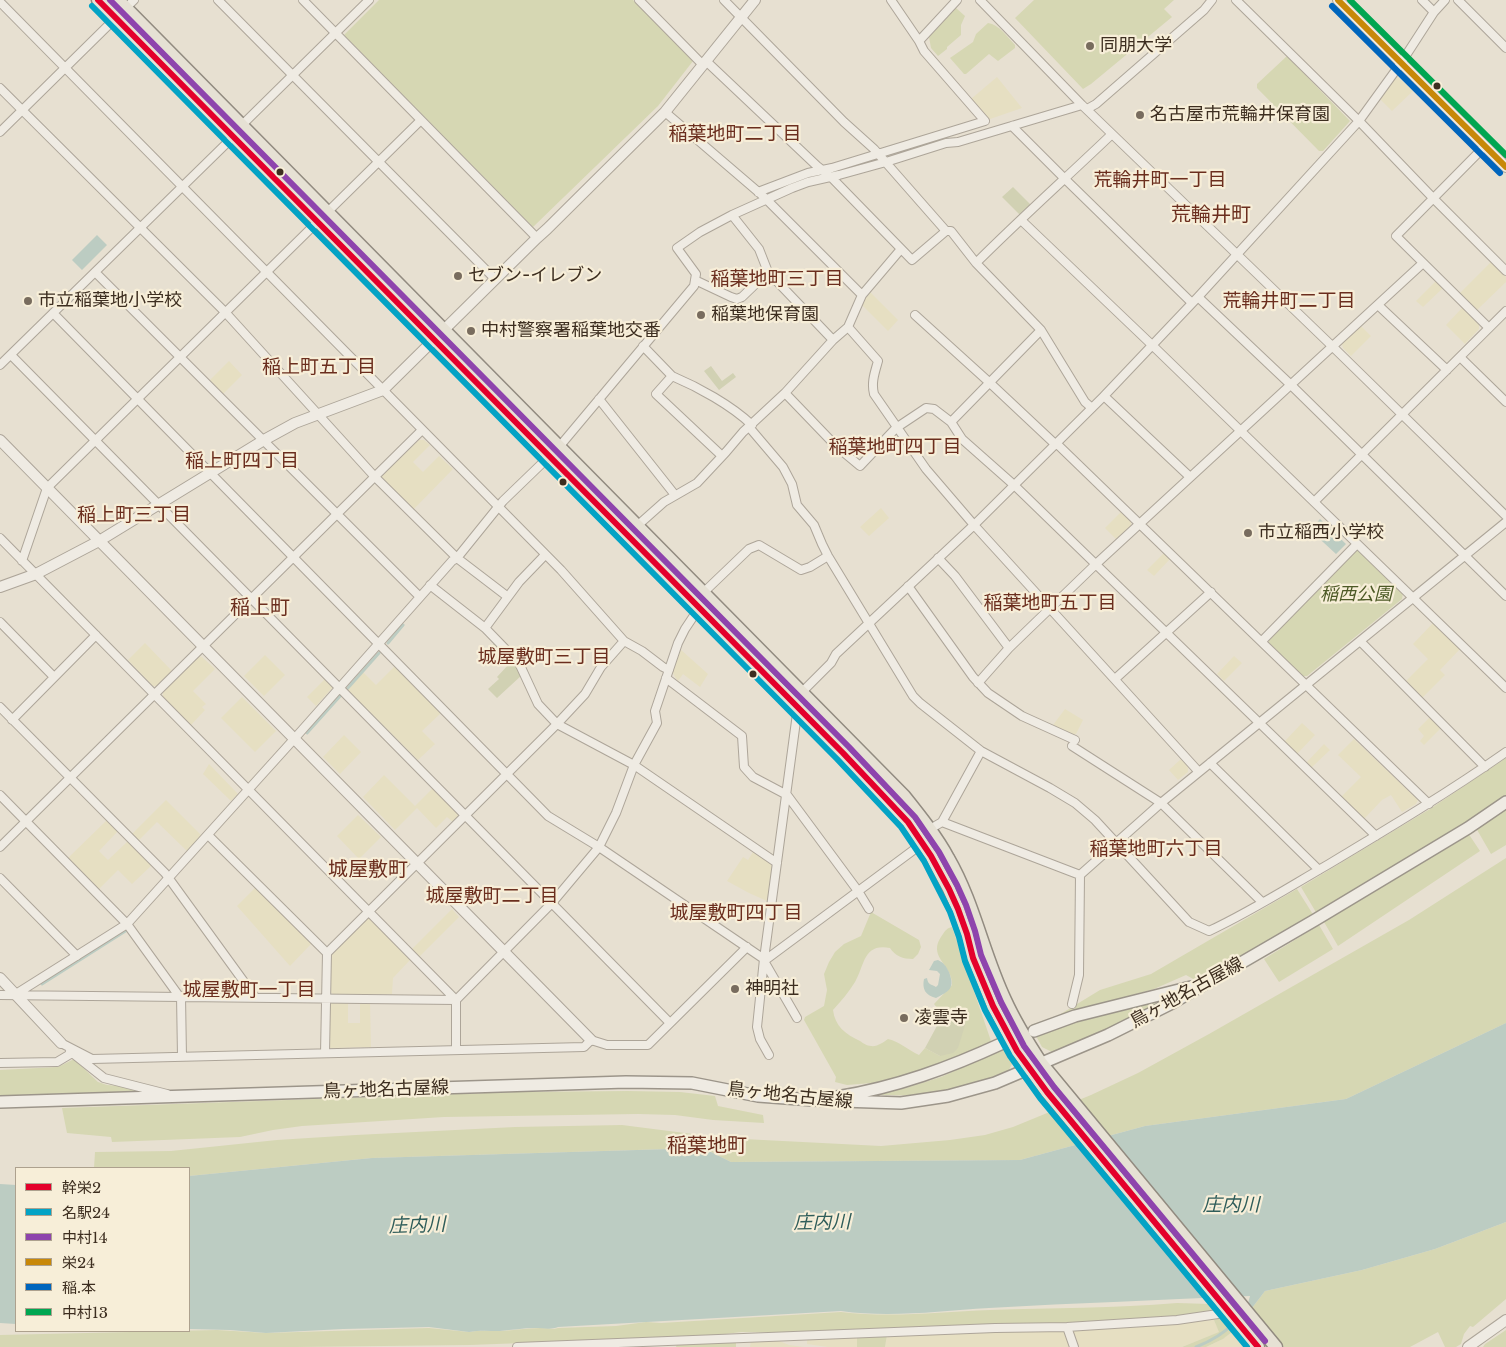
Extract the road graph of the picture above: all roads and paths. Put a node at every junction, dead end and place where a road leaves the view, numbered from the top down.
1 (98, 0) edge
2 (218, 0) edge
3 (303, 0) edge
4 (369, 0) edge
5 (639, 0) edge
6 (724, 0) edge
7 (755, 0) edge
8 (891, 0) edge
9 (957, 0) edge
10 (980, 0) edge
11 (1212, 0) edge
12 (1236, 0) edge
13 (1338, 0) edge
14 (1422, 0) edge
15 (1445, 0) edge
16 (1458, 0) edge
17 (0, 2) edge
18 (126, 3) edge
19 (1434, 12) junction
20 (116, 18) junction
21 (741, 18) junction
22 (336, 33) junction
23 (919, 41) junction
24 (1506, 48) edge
25 (704, 63) junction
26 (1401, 63) junction
27 (66, 68) junction
28 (293, 76) junction
29 (0, 88) edge
30 (1084, 107) junction
31 (22, 110) junction
32 (664, 112) junction
33 (421, 120) junction
34 (1359, 121) junction
35 (242, 126) junction
36 (1012, 126) junction
37 (0, 132) edge
38 (1112, 134) junction
39 (233, 136) junction
40 (1485, 146) junction
41 (879, 154) junction
42 (379, 162) junction
43 (886, 162) junction
44 (1506, 167) edge
45 (821, 170) junction
46 (831, 177) junction
47 (1065, 179) junction
48 (182, 186) junction
49 (758, 192) junction
50 (1433, 198) junction
51 (767, 199) junction
52 (328, 212) junction
53 (732, 215) junction
54 (1020, 220) junction
55 (318, 221) junction
56 (140, 228) junction
57 (946, 231) junction
58 (537, 238) junction
59 (901, 249) junction
60 (1237, 255) junction
61 (976, 263) junction
62 (1423, 263) junction
63 (266, 271) junction
64 (1506, 271) edge
65 (96, 272) junction
66 (768, 272) junction
67 (495, 279) junction
68 (695, 280) junction
69 (862, 295) junction
70 (1195, 300) junction
71 (1378, 304) junction
72 (1506, 311) edge
73 (225, 312) junction
74 (53, 314) junction
75 (915, 315) dead end
76 (848, 327) junction
77 (1489, 328) junction
78 (1041, 330) junction
79 (439, 334) junction
80 (833, 340) junction
81 (1152, 345) junction
82 (643, 346) junction
83 (1332, 346) junction
84 (10, 355) junction
85 (180, 356) junction
86 (1460, 357) junction
87 (0, 366) edge
88 (1447, 370) junction
89 (672, 376) junction
90 (990, 382) junction
91 (1291, 385) junction
92 (383, 390) junction
93 (785, 393) junction
94 (1104, 396) junction
95 (137, 399) junction
96 (599, 399) junction
97 (1506, 402) edge
98 (1092, 408) junction
99 (318, 414) junction
100 (1402, 415) junction
101 (951, 422) junction
102 (750, 426) junction
103 (896, 428) junction
104 (422, 430) junction
105 (1241, 431) junction
106 (0, 440) edge
107 (264, 440) junction
108 (95, 441) junction
109 (1056, 444) junction
110 (554, 452) junction
111 (1362, 455) junction
112 (722, 456) junction
113 (210, 473) junction
114 (375, 476) junction
115 (1190, 478) junction
116 (1014, 485) junction
117 (47, 488) junction
118 (675, 495) junction
119 (1314, 502) junction
120 (158, 505) junction
121 (498, 508) junction
122 (337, 514) junction
123 (1506, 516) edge
124 (1506, 522) edge
125 (1140, 524) junction
126 (637, 526) junction
127 (974, 526) junction
128 (0, 538) edge
129 (99, 540) junction
130 (1357, 544) junction
131 (546, 555) junction
132 (828, 556) junction
133 (1465, 556) junction
134 (294, 557) junction
135 (456, 558) junction
136 (938, 558) junction
137 (22, 561) junction
138 (1096, 564) junction
139 (36, 574) junction
140 (430, 585) junction
141 (908, 586) junction
142 (0, 587) edge
143 (1211, 592) junction
144 (703, 593) junction
145 (1506, 596) edge
146 (420, 597) junction
147 (508, 597) junction
148 (1414, 598) junction
149 (251, 599) junction
150 (700, 608) junction
151 (1050, 608) junction
152 (0, 622) edge
153 (869, 623) junction
154 (485, 628) junction
155 (1166, 632) junction
156 (96, 635) junction
157 (1360, 640) junction
158 (624, 641) junction
159 (1262, 641) junction
160 (379, 644) junction
161 (204, 646) junction
162 (1009, 648) junction
163 (668, 674) junction
164 (54, 677) junction
165 (1115, 680) junction
166 (978, 683) junction
167 (1306, 684) junction
168 (340, 688) junction
169 (1506, 688) edge
170 (802, 692) junction
171 (155, 694) junction
172 (0, 707) edge
173 (798, 708) junction
174 (12, 720) junction
175 (1258, 722) junction
176 (557, 724) junction
177 (295, 738) junction
178 (981, 751) junction
179 (1506, 752) edge
180 (1210, 763) junction
181 (634, 765) junction
182 (1485, 767) junction
183 (1199, 772) junction
184 (507, 774) junction
185 (70, 778) junction
186 (248, 789) junction
187 (0, 795) edge
188 (787, 795) junction
189 (1506, 802) edge
190 (1161, 803) junction
191 (1429, 804) junction
192 (466, 815) junction
193 (26, 822) junction
194 (942, 822) junction
195 (930, 829) junction
196 (208, 835) junction
197 (1376, 836) junction
198 (923, 843) junction
199 (1117, 843) junction
200 (0, 847) edge
201 (599, 847) junction
202 (417, 863) junction
203 (777, 863) junction
204 (1319, 870) junction
205 (1080, 875) junction
206 (0, 878) edge
207 (169, 878) junction
208 (858, 891) junction
209 (1262, 902) junction
210 (552, 903) junction
211 (870, 909) dead end
212 (368, 912) junction
213 (127, 924) junction
214 (747, 947) junction
215 (504, 951) junction
216 (327, 953) junction
217 (77, 956) junction
218 (764, 960) junction
219 (1224, 974) junction
220 (0, 978) edge
221 (16, 994) junction
222 (0, 995) edge
223 (180, 996) junction
224 (255, 998) junction
225 (326, 998) junction
226 (456, 1000) junction
227 (1072, 1004) dead end
228 (798, 1018) dead end
229 (670, 1023) junction
230 (1034, 1032) dead end
231 (591, 1040) junction
232 (61, 1043) junction
233 (1003, 1043) dead end
234 (456, 1050) junction
235 (72, 1053) junction
236 (325, 1053) junction
237 (770, 1055) dead end
238 (182, 1056) junction
239 (0, 1062) edge
240 (1035, 1066) junction
241 (1053, 1088) junction
242 (181, 1097) junction
243 (813, 1100) junction
244 (0, 1102) edge
245 (1218, 1314) dead end
246 (1506, 1320) edge
247 (1067, 1327) junction
248 (1470, 1346) edge
249 (516, 1347) edge
250 (1074, 1347) edge
251 (1258, 1347) edge
252 (1276, 1347) edge

1 - 20 main road
2 - 28 street
3 - 22 street
4 - 22 street
5 - 25 street
6 - 21 street
7 - 21 street
8 - 23 street
9 - 23 street
10 - 30 street
11 - 30 street
12 - 34 street
13 - 26 street
14 - 19 street
15 - 19 street
16 - 24 street
17 - 27 street
18 - 20 street
18 - 35 main road
19 - 26 street
20 - 27 street
20 - 39 main road
21 - 25 street
21 - 41 street
22 - 28 street
22 - 33 street
23 - 41 street
25 - 32 street
25 - 45 street
26 - 34 street
26 - 40 street
27 - 31 street
27 - 48 street
28 - 35 street
28 - 42 street
29 - 31 street
30 - 36 street
30 - 38 street
31 - 37 street
31 - 56 street
32 - 49 street
32 - 58 street
33 - 42 street
33 - 58 street
34 - 50 street
34 - 60 street
35 - 39 street
35 - 52 main road
36 - 43 street
36 - 47 street
38 - 47 street
38 - 60 street
39 - 48 street
39 - 55 main road
40 - 44 street
40 - 50 street
41 - 43 street
41 - 45 street
42 - 52 street
42 - 67 street
43 - 46 street
43 - 57 street
45 - 46 street
45 - 49 street
46 - 51 street
46 - 59 street
47 - 54 street
47 - 70 street
48 - 56 street
48 - 63 street
49 - 51 street
50 - 62 street
50 - 64 street
51 - 53 street
51 - 69 street
52 - 55 street
52 - 79 main road
53 - 66 street
53 - 68 street
54 - 61 street
54 - 81 street
55 - 63 street
55 - 79 main road
56 - 65 street
56 - 73 street
57 - 59 street
57 - 61 street
58 - 67 street
59 - 69 street
60 - 70 street
60 - 83 street
61 - 78 street
62 - 71 street
62 - 77 street
63 - 73 street
63 - 92 street
65 - 74 street
65 - 85 street
66 - 68 street
66 - 80 street
67 - 79 street
68 - 82 street
69 - 76 street
70 - 81 street
70 - 91 street
71 - 83 street
71 - 88 street
72 - 77 street
73 - 85 street
73 - 99 street
74 - 84 street
74 - 95 street
75 - 90 street
76 - 80 street
76 - 103 street
77 - 86 street
78 - 90 street
78 - 98 street
79 - 92 street
79 - 110 main road
80 - 93 street
81 - 94 street
81 - 105 street
82 - 89 street
82 - 96 street
83 - 91 street
83 - 100 street
84 - 87 street
84 - 108 street
85 - 95 street
85 - 107 street
86 - 88 street
86 - 97 street
88 - 100 street
89 - 102 street
89 - 112 street
90 - 101 street
90 - 109 street
91 - 105 street
91 - 111 street
92 - 99 street
92 - 104 street
93 - 102 street
93 - 103 street
94 - 98 street
94 - 115 street
95 - 108 street
95 - 113 street
96 - 110 street
96 - 118 street
98 - 109 street
99 - 107 street
99 - 114 street
100 - 111 street
100 - 123 street
101 - 103 street
101 - 116 street
102 - 112 street
102 - 132 street
103 - 127 street
104 - 114 street
104 - 121 street
105 - 115 street
105 - 119 street
106 - 117 street
107 - 113 street
107 - 122 street
108 - 117 street
108 - 120 street
109 - 116 street
109 - 125 street
110 - 121 street
110 - 126 main road
110 - 150 main road
111 - 119 street
111 - 133 street
112 - 118 street
113 - 120 street
113 - 134 street
114 - 122 street
114 - 135 street
115 - 125 street
116 - 127 street
116 - 138 street
117 - 129 street
117 - 137 street
118 - 126 street
119 - 130 street
120 - 129 street
120 - 149 street
121 - 131 street
121 - 135 street
122 - 134 street
122 - 146 street
124 - 133 street
125 - 138 street
125 - 143 street
126 - 144 main road
127 - 136 street
127 - 151 street
128 - 137 street
129 - 139 street
129 - 161 street
130 - 148 street
130 - 159 street
131 - 147 street
131 - 158 street
132 - 144 street
132 - 153 street
133 - 145 street
133 - 148 street
134 - 149 street
134 - 160 street
135 - 140 street
135 - 147 street
136 - 141 street
136 - 162 street
137 - 139 street
138 - 151 street
138 - 155 street
139 - 142 street
139 - 156 street
140 - 146 street
140 - 154 street
141 - 153 street
141 - 166 street
143 - 155 street
143 - 159 street
144 - 170 main road
146 - 160 street
147 - 154 street
148 - 157 street
148 - 169 street
149 - 161 street
149 - 168 street
150 - 163 street
150 - 173 main road
151 - 162 street
151 - 165 street
152 - 164 street
153 - 170 street
153 - 178 street
154 - 176 street
155 - 165 street
155 - 175 street
156 - 164 street
156 - 171 street
157 - 167 street
157 - 182 street
158 - 163 street
158 - 176 street
159 - 167 street
160 - 168 street
160 - 184 street
161 - 171 street
161 - 177 street
162 - 166 street
163 - 181 street
163 - 188 street
164 - 174 street
165 - 183 street
166 - 190 street
167 - 175 street
167 - 191 street
168 - 177 street
168 - 192 street
170 - 173 street
170 - 195 main road
171 - 185 street
171 - 186 street
172 - 174 street
173 - 188 street
173 - 198 main road
174 - 185 street
175 - 180 street
175 - 197 street
176 - 181 street
176 - 184 street
177 - 186 street
177 - 202 street
178 - 194 street
178 - 199 street
179 - 182 street
180 - 183 street
180 - 204 street
181 - 201 street
181 - 203 street
182 - 191 street
183 - 190 street
184 - 192 street
184 - 201 street
185 - 193 street
185 - 207 street
186 - 196 street
186 - 212 street
187 - 193 street
188 - 203 street
188 - 208 street
189 - 219 main road, 鳥ヶ地名古屋線
190 - 199 street
190 - 209 street
191 - 197 street
192 - 202 street
192 - 210 street
193 - 200 street
193 - 213 street
194 - 195 street
194 - 205 street
195 - 240 main road
196 - 207 street
196 - 216 street
197 - 204 street
198 - 208 street
198 - 240 main road
199 - 205 street
199 - 209 street
201 - 210 street
201 - 214 street
202 - 212 street
202 - 215 street
203 - 218 street
204 - 209 street
205 - 227 street
206 - 217 street
207 - 213 street
207 - 224 street
208 - 211 street
208 - 218 street
210 - 215 street
210 - 229 street
212 - 216 street
212 - 226 street
213 - 217 street
213 - 223 street
214 - 218 street
214 - 229 street
215 - 226 street
215 - 231 street
216 - 225 street
217 - 221 street
218 - 228 street
218 - 237 street
219 - 230 main road
219 - 240 main road, 鳥ヶ地名古屋線
220 - 221 street
221 - 222 street
221 - 223 street
221 - 232 street
223 - 224 street
223 - 238 street
224 - 225 street
225 - 226 street
225 - 236 street
226 - 234 street
229 - 231 street
231 - 234 street
232 - 235 street
232 - 238 street
233 - 243 main road
234 - 236 street
235 - 239 street
235 - 242 street
236 - 238 street
240 - 241 main road
240 - 243 main road, 鳥ヶ地名古屋線
241 - 251 main road
241 - 252 main road
242 - 243 main road, 鳥ヶ地名古屋線
242 - 244 main road, 鳥ヶ地名古屋線
245 - 247 street
246 - 248 street
247 - 249 street
247 - 250 street

